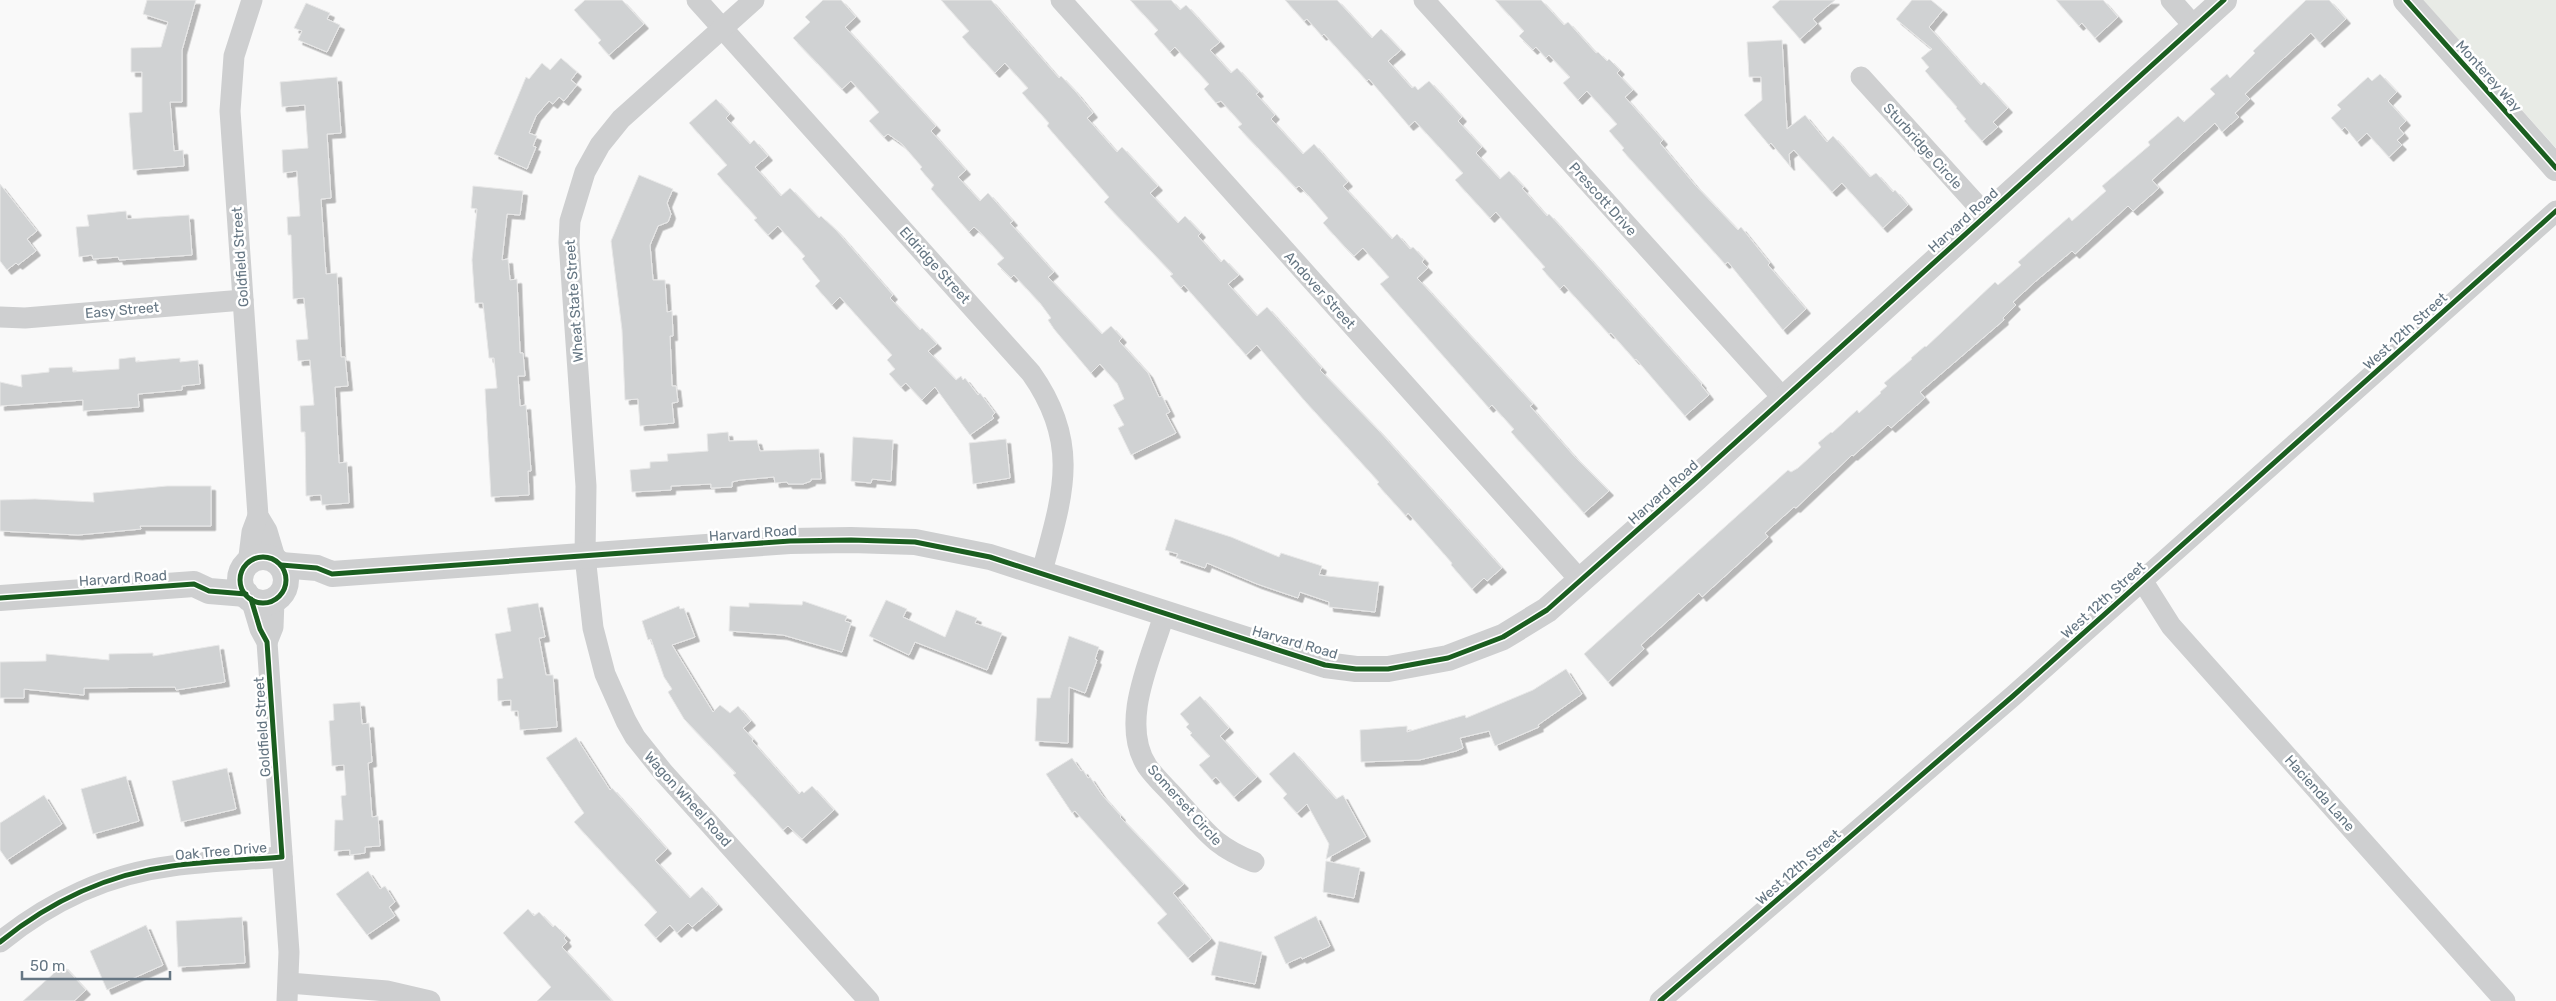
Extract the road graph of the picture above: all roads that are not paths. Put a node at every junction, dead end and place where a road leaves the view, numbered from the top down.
1 (252, 0) edge
2 (697, 0) edge
3 (754, 0) edge
4 (1061, 0) edge
5 (1424, 0) edge
6 (2171, 0) edge
7 (2224, 0) edge
8 (2406, 0) edge
9 (2194, 26) junction
10 (723, 28) junction
11 (1861, 77) dead end
12 (2556, 168) edge
13 (2556, 211) edge
14 (1986, 215) junction
15 (243, 300) junction
16 (0, 317) edge
17 (1783, 398) junction
18 (258, 516) junction
19 (586, 556) junction
20 (246, 566) junction
21 (1041, 575) junction
22 (1580, 580) junction
23 (2142, 580) junction
24 (194, 584) junction
25 (269, 585) junction
26 (0, 598) edge
27 (1164, 614) junction
28 (282, 856) junction
29 (1254, 862) dead end
30 (0, 942) edge
31 (288, 992) edge
32 (430, 1001) edge
33 (869, 1001) edge
34 (1660, 1001) edge
35 (2504, 1001) edge

1 - 15 street, Goldfield Street
2 - 10 street, Eldridge Street
3 - 10 street, Wheat State Street
4 - 22 street, Andover Street
5 - 17 street, Prescott Drive
6 - 9 street
7 - 9 street, Harvard Road
8 - 12 street, Monterey Way
9 - 14 street, Harvard Road
10 - 19 street, Wheat State Street
10 - 21 street, Eldridge Street
11 - 14 street, Sturbridge Circle
13 - 23 street, West 12th Street
14 - 17 street, Harvard Road
15 - 16 street, Easy Street
15 - 18 street, Goldfield Street
17 - 22 street, Harvard Road
18 - 20 street, Goldfield Street
18 - 25 street, Goldfield Street
19 - 21 street, Harvard Road
19 - 25 street, Harvard Road
19 - 33 street, Wagon Wheel Road
20 - 24 street, Harvard Road
20 - 25 street
21 - 27 street, Harvard Road
22 - 27 street, Harvard Road
23 - 34 street, West 12th Street
23 - 35 street, Hacienda Lane
24 - 25 street, Harvard Road
24 - 26 street, Harvard Road
25 - 28 street, Goldfield Street
27 - 29 street, Somerset Circle
28 - 30 street, Oak Tree Drive
28 - 31 street, Goldfield Street
31 - 32 street

